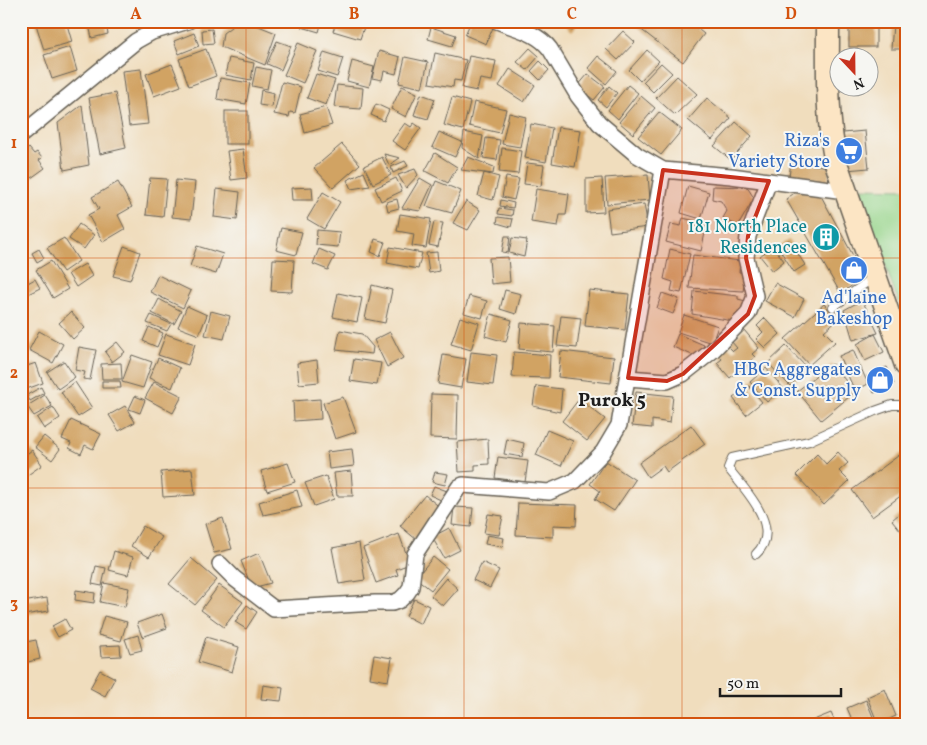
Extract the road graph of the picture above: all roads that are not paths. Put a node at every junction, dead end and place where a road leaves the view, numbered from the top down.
1 (188, 21) edge
2 (497, 21) edge
3 (828, 21) edge
4 (21, 135) edge
5 (663, 170) junction
6 (769, 181) junction
7 (845, 191) junction
8 (875, 275) junction
9 (833, 307) dead end
10 (906, 365) edge
11 (628, 378) junction
12 (906, 405) edge
13 (756, 554) dead end
14 (220, 564) dead end

1 - 4 street
2 - 5 street
3 - 7 main road
5 - 6 street
5 - 11 street
6 - 7 street
6 - 11 street
7 - 8 main road
8 - 9 lane
8 - 10 main road
11 - 14 street
12 - 13 lane

